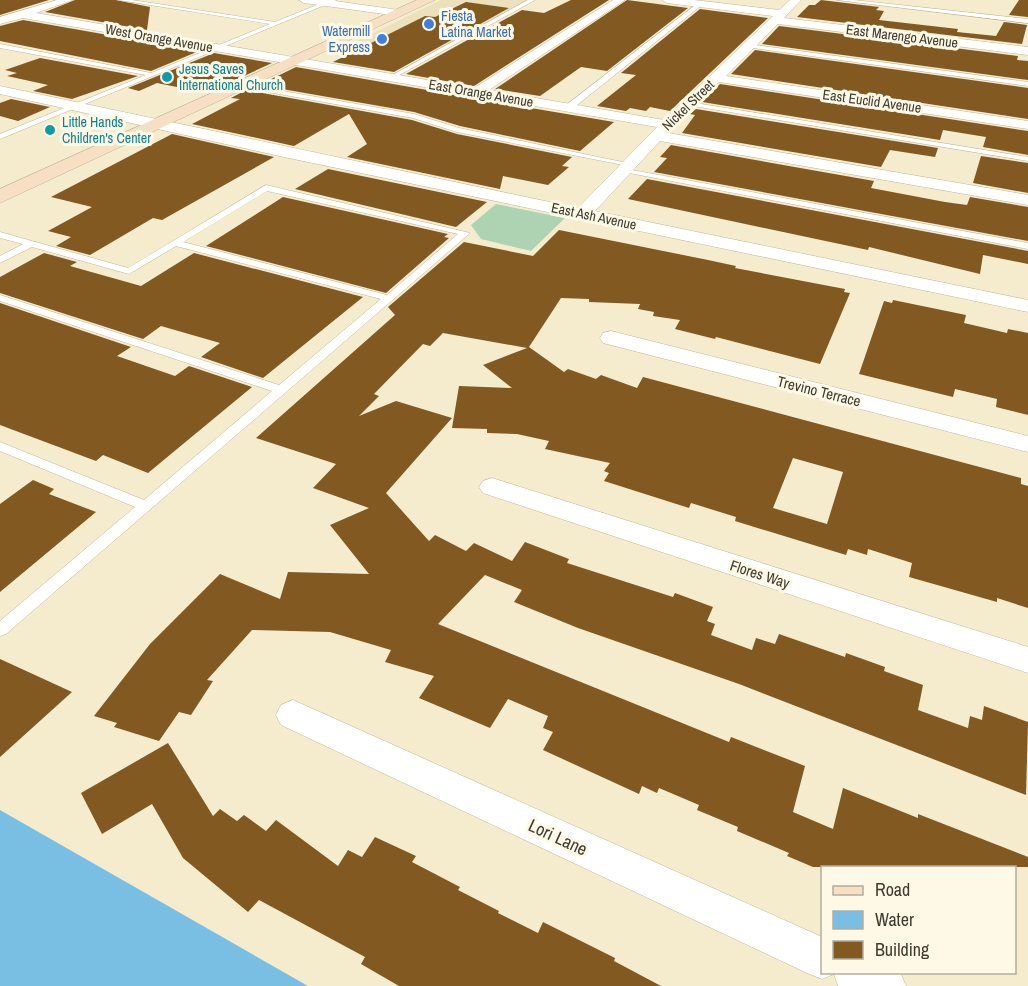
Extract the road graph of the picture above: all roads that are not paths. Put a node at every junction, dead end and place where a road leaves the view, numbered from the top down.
1 (68, 0) edge
2 (121, 0) edge
3 (304, 0) edge
4 (428, 0) edge
5 (532, 0) edge
6 (620, 0) edge
7 (667, 0) edge
8 (796, 0) edge
9 (840, 0) edge
10 (330, 2) edge
11 (700, 4) junction
12 (21, 14) junction
13 (399, 14) junction
14 (778, 17) junction
15 (0, 21) edge
16 (1028, 21) edge
17 (273, 23) junction
18 (0, 46) edge
19 (748, 46) junction
20 (215, 47) junction
21 (1028, 51) edge
22 (296, 61) junction
23 (149, 74) junction
24 (392, 77) junction
25 (716, 78) junction
26 (1028, 84) edge
27 (242, 86) junction
28 (0, 90) edge
29 (477, 92) junction
30 (689, 104) junction
31 (74, 106) junction
32 (568, 108) junction
33 (161, 124) junction
34 (1028, 124) edge
35 (662, 131) junction
36 (0, 137) edge
37 (1028, 159) edge
38 (626, 167) junction
39 (0, 197) edge
40 (1028, 200) edge
41 (582, 214) junction
42 (0, 234) edge
43 (32, 243) junction
44 (174, 243) junction
45 (1028, 246) edge
46 (0, 260) edge
47 (0, 298) edge
48 (388, 298) junction
49 (1028, 306) edge
50 (611, 338) dead end
51 (281, 390) junction
52 (1028, 444) edge
53 (0, 446) edge
54 (492, 487) dead end
55 (146, 506) junction
56 (0, 630) edge
57 (1028, 660) edge
58 (293, 715) dead end
59 (821, 958) edge
60 (858, 974) edge
61 (884, 986) edge

1 - 12 street
2 - 17 lane
3 - 10 street
4 - 13 main road
5 - 24 lane
6 - 29 street
7 - 11 street, East Marengo Avenue
8 - 14 street, Nickel Street
9 - 16 lane
10 - 13 street
10 - 17 lane
11 - 14 street, East Marengo Avenue
11 - 32 lane
12 - 15 street
12 - 20 street, West Orange Avenue
13 - 22 main road
14 - 19 street, Nickel Street
14 - 21 street, East Marengo Avenue
17 - 20 lane
18 - 23 lane
19 - 25 street, Nickel Street
19 - 26 lane
20 - 22 street, West Orange Avenue
20 - 23 lane
22 - 24 street, East Orange Avenue
22 - 27 main road
23 - 31 lane
24 - 29 street, East Orange Avenue
25 - 30 street, Nickel Street
25 - 34 street, East Euclid Avenue
27 - 33 main road
27 - 38 lane
28 - 31 street, East Ash Avenue
29 - 32 street, East Orange Avenue
30 - 35 street, Nickel Street
30 - 37 lane
31 - 33 street, East Ash Avenue
31 - 36 lane
32 - 35 street, East Orange Avenue
33 - 39 main road
33 - 41 street, East Ash Avenue
35 - 38 street, Nickel Street
35 - 40 street, East Orange Avenue
38 - 41 street, Nickel Street
38 - 45 lane
41 - 49 street, East Ash Avenue
42 - 43 lane
43 - 44 lane
43 - 46 lane
44 - 48 lane
44 - 48 lane
47 - 51 lane
48 - 51 lane
50 - 52 street, Trevino Terrace
51 - 55 lane
53 - 55 lane
54 - 57 street, Flores Way
55 - 56 lane
58 - 59 street, Lori Lane
60 - 61 street

